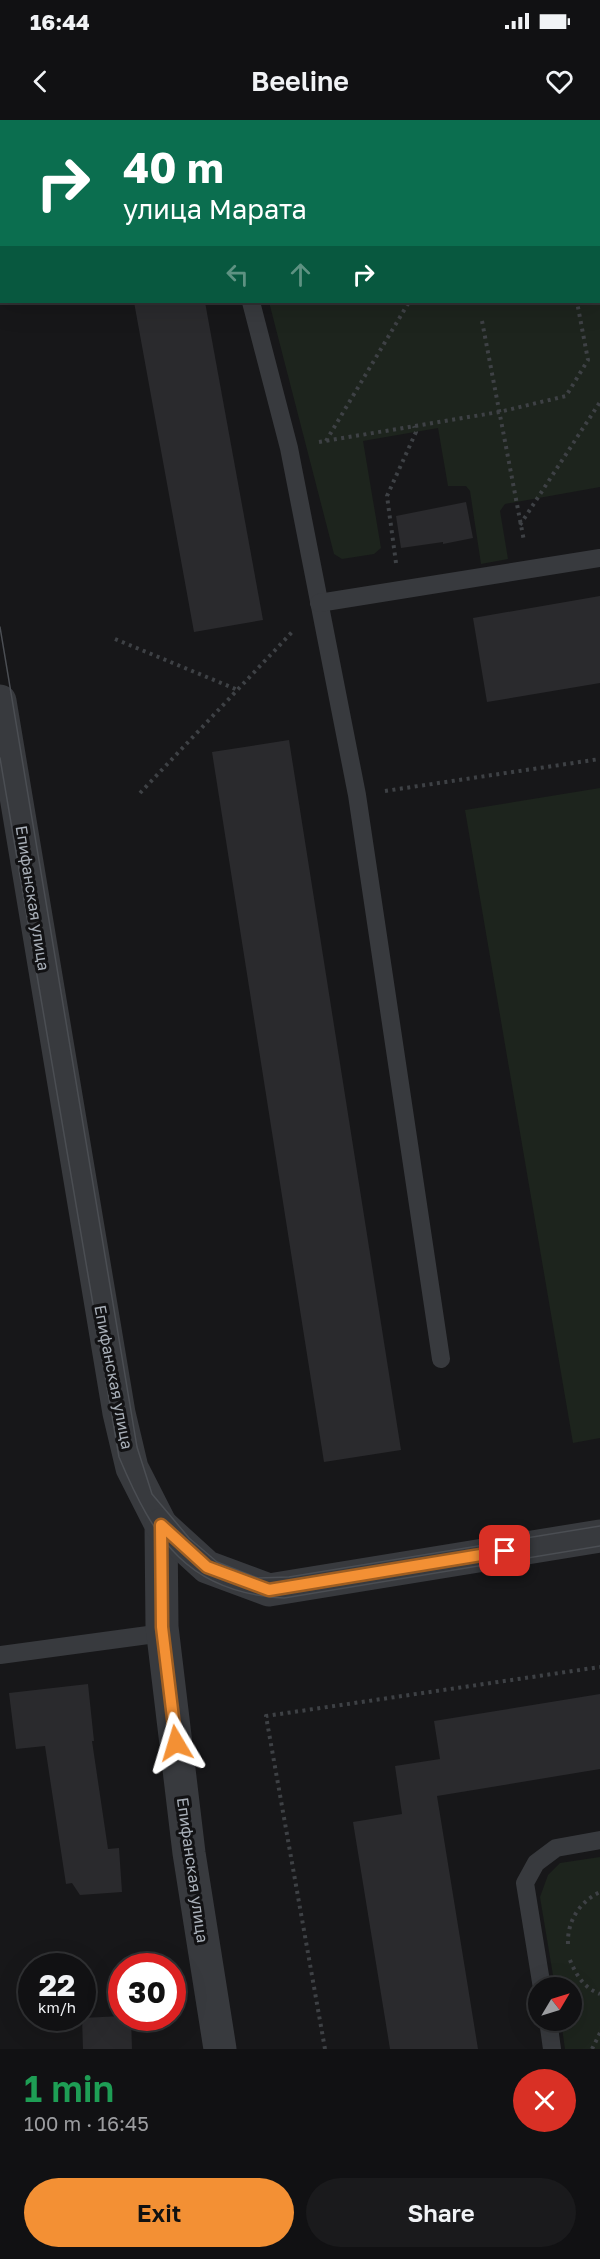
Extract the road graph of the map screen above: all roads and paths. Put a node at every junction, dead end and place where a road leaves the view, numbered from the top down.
1 (251, 303) edge
2 (409, 303) edge
3 (577, 303) edge
4 (482, 321) dead end
5 (600, 402) edge
6 (499, 412) junction
7 (414, 426) junction
8 (326, 441) junction
9 (289, 448) junction
10 (520, 525) junction
11 (600, 558) edge
12 (529, 568) junction
13 (399, 590) junction
14 (319, 603) junction
15 (115, 639) dead end
16 (238, 690) junction
17 (0, 701) edge
18 (600, 759) edge
19 (140, 793) dead end
20 (357, 795) junction
21 (441, 1359) dead end
22 (161, 1525) junction
23 (600, 1536) edge
24 (163, 1633) junction
25 (0, 1655) edge
26 (600, 1667) edge
27 (600, 1840) edge
28 (600, 1893) edge
29 (540, 1977) edge
30 (600, 1994) edge
31 (550, 2031) edge
32 (600, 2033) edge
33 (220, 2049) edge
34 (325, 2049) edge
35 (552, 2049) edge
36 (592, 2049) edge

1 - 9 lane
2 - 8 path
3 - 6 path
4 - 6 path
5 - 10 path
6 - 7 path
6 - 10 path
7 - 8 path
7 - 13 path
8 - 9 path
9 - 14 lane
10 - 12 path
11 - 12 lane
12 - 13 lane
13 - 14 lane
14 - 16 path
14 - 20 lane
15 - 16 path
16 - 19 path
17 - 22 street, Епифанская улица
18 - 20 path
20 - 21 lane
22 - 23 street
22 - 24 street, Епифанская улица
24 - 25 lane
24 - 33 street, Епифанская улица
26 - 34 path
27 - 29 lane
28 - 30 path
31 - 35 lane
32 - 36 path

